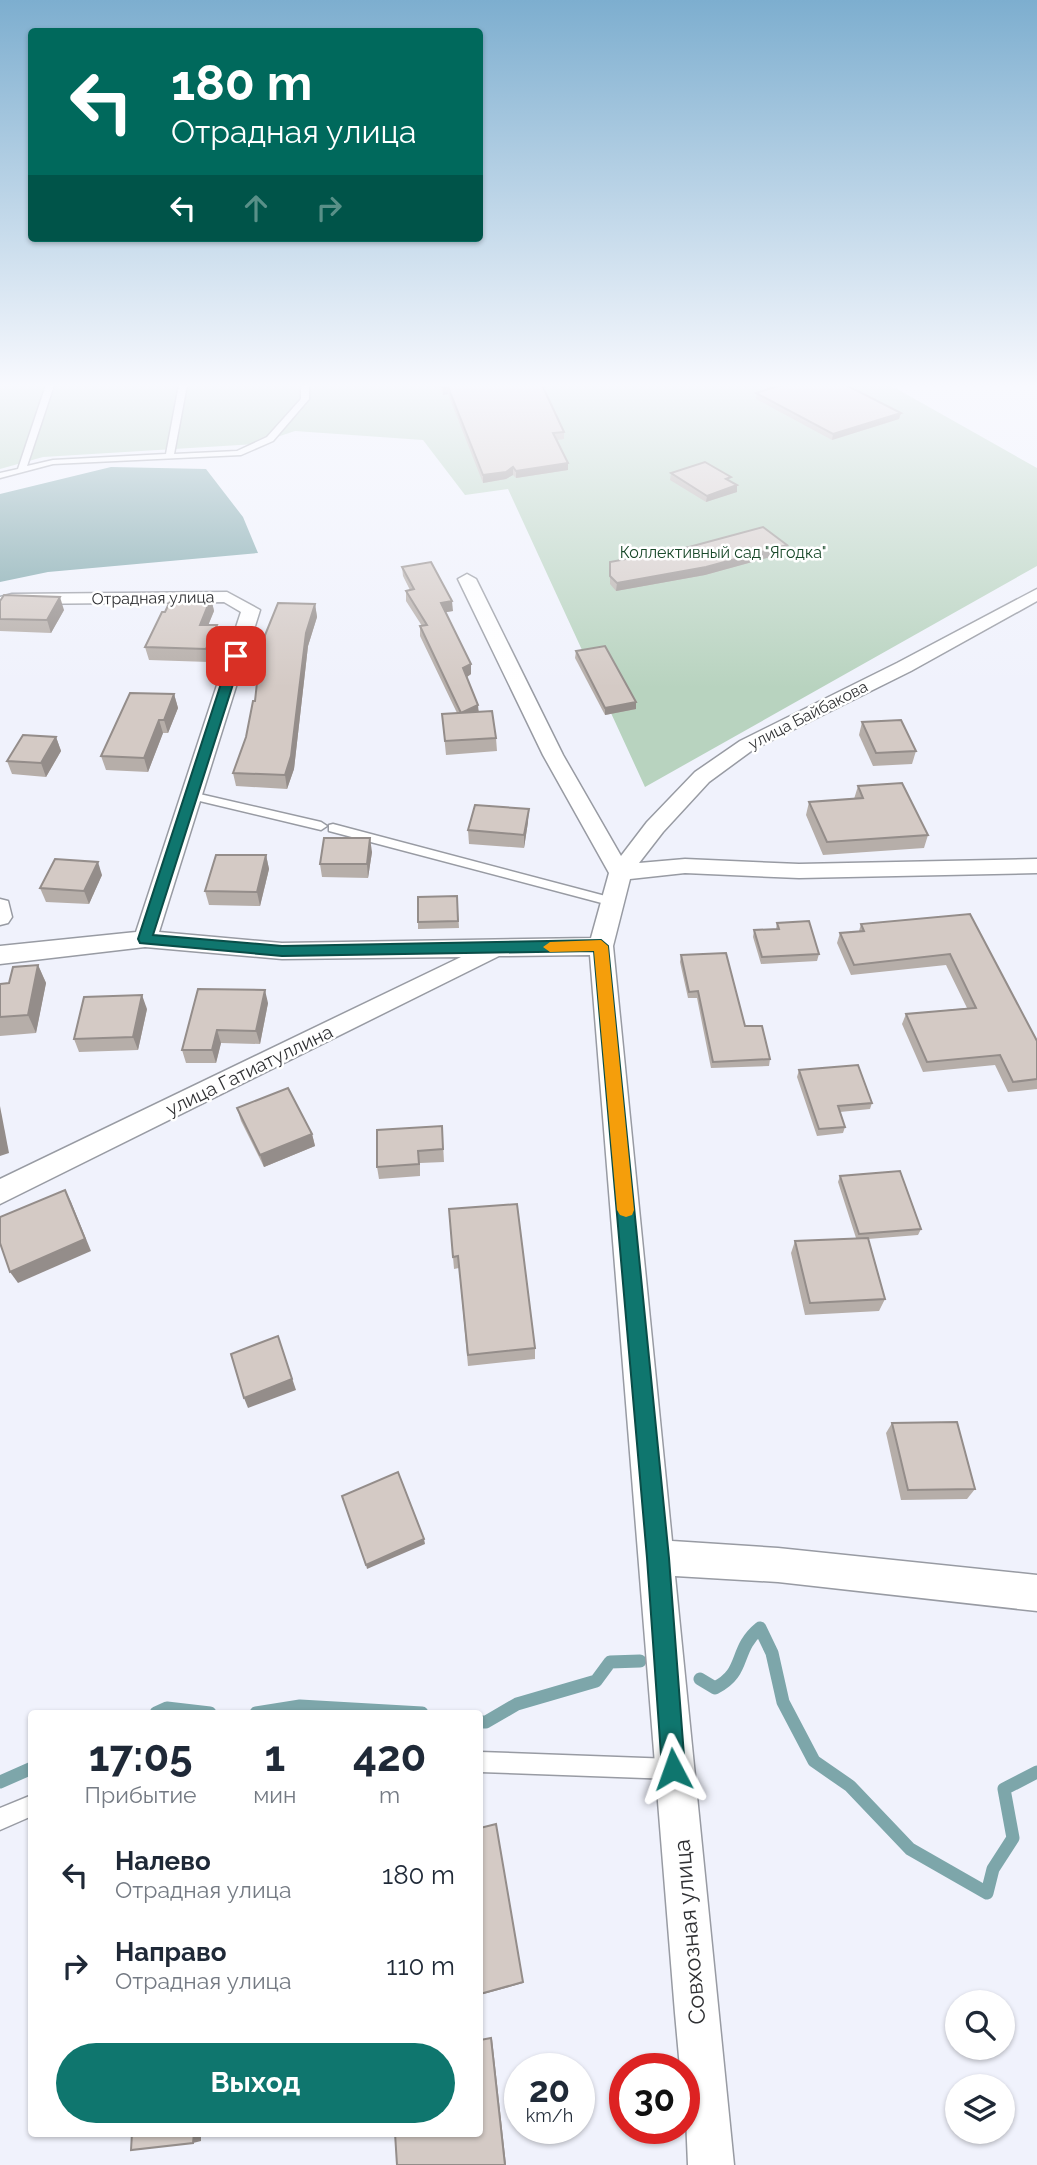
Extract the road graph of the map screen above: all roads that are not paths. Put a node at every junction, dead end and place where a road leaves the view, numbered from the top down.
1 (467, 579) dead end
2 (0, 603) edge
3 (1029, 603) edge
4 (191, 796) junction
5 (1037, 866) edge
6 (620, 873) junction
7 (613, 902) junction
8 (0, 907) edge
9 (0, 917) edge
10 (145, 939) junction
11 (601, 946) junction
12 (498, 948) junction
13 (0, 955) edge
14 (0, 1192) edge
15 (658, 1558) junction
16 (1037, 1593) edge
17 (483, 1762) edge
18 (673, 1769) junction
19 (28, 1807) edge
20 (0, 1819) edge
21 (711, 2165) edge

1 - 6 street
2 - 4 street, Отрадная улица
3 - 6 street, улица Байбакова
4 - 7 lane
4 - 10 street, Отрадная улица
5 - 6 street
6 - 7 street, улица Байбакова
7 - 11 street, улица Байбакова
8 - 9 street
10 - 12 street
10 - 13 street
11 - 12 street
11 - 15 street, Совхозная улица
12 - 14 street, улица Гатиатуллина
15 - 16 street
15 - 18 street, Совхозная улица
17 - 18 lane
18 - 21 street, Совхозная улица
19 - 20 lane

